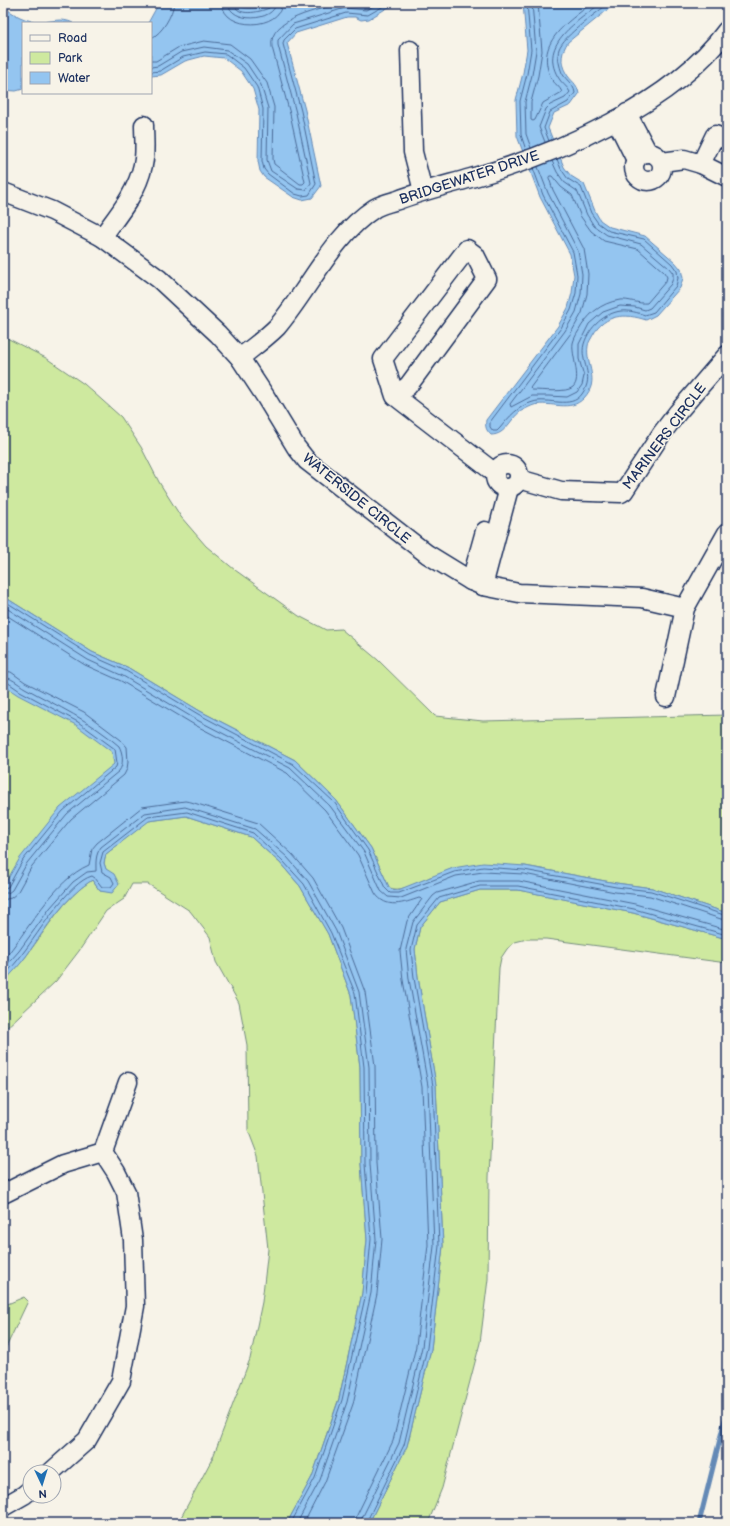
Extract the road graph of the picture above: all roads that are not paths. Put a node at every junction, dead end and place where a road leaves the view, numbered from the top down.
1 (727, 30) edge
2 (410, 50) dead end
3 (621, 116) junction
4 (144, 125) dead end
5 (727, 140) edge
6 (701, 164) junction
7 (727, 177) edge
8 (423, 191) junction
9 (3, 192) edge
10 (102, 237) junction
11 (727, 355) edge
12 (240, 358) junction
13 (395, 396) junction
14 (505, 481) junction
15 (727, 533) edge
16 (477, 583) junction
17 (685, 608) junction
18 (666, 697) dead end
19 (128, 1082) dead end
20 (103, 1152) junction
21 (3, 1194) edge
22 (60, 1464) edge
23 (22, 1496) edge
24 (3, 1507) edge

1 - 3 street, BRIDGEWATER DRIVE
2 - 8 street
3 - 6 street
3 - 8 street, BRIDGEWATER DRIVE
4 - 10 street
5 - 6 street
6 - 7 street
8 - 12 street, BRIDGEWATER DRIVE
9 - 10 street, WATERSIDE CIRCLE
10 - 12 street, WATERSIDE CIRCLE
11 - 14 street, MARINERS CIRCLE
12 - 16 street, WATERSIDE CIRCLE
13 - 13 street
13 - 14 street, MARINERS CIRCLE
14 - 16 street
15 - 17 street
16 - 17 street, WATERSIDE CIRCLE
17 - 18 street
19 - 20 street
20 - 21 street
20 - 22 street
23 - 24 street

